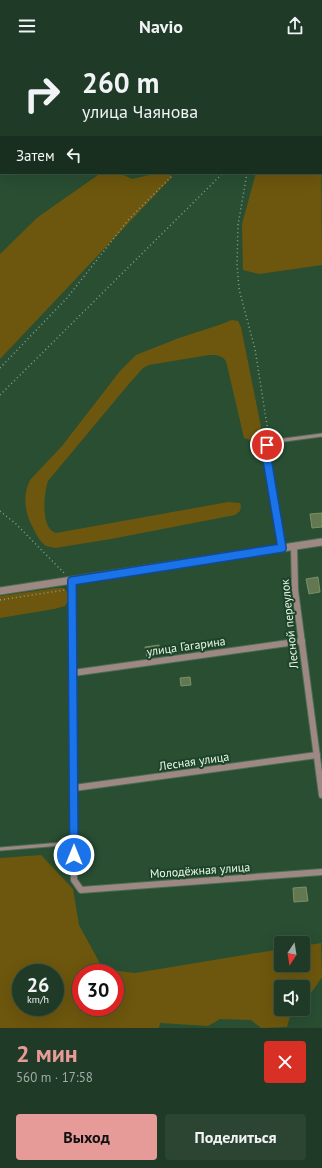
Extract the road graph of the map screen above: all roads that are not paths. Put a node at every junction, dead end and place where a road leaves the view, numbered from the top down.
1 (322, 435) edge
2 (322, 542) edge
3 (294, 546) junction
4 (282, 548) junction
5 (72, 581) junction
6 (0, 591) edge
7 (302, 641) junction
8 (73, 673) junction
9 (317, 755) junction
10 (74, 788) junction
11 (322, 795) edge
12 (74, 843) junction
13 (0, 849) edge
14 (322, 872) edge

1 - 4 lane
2 - 3 street
3 - 4 street
3 - 7 street, Лесной переулок
4 - 5 street
5 - 6 street
5 - 8 street
7 - 8 street, улица Гагарина
7 - 9 street, Лесной переулок
8 - 10 street
9 - 10 street, Лесная улица
9 - 11 street, Лесной переулок
10 - 12 street
12 - 13 lane
12 - 14 street, Молодёжная улица

